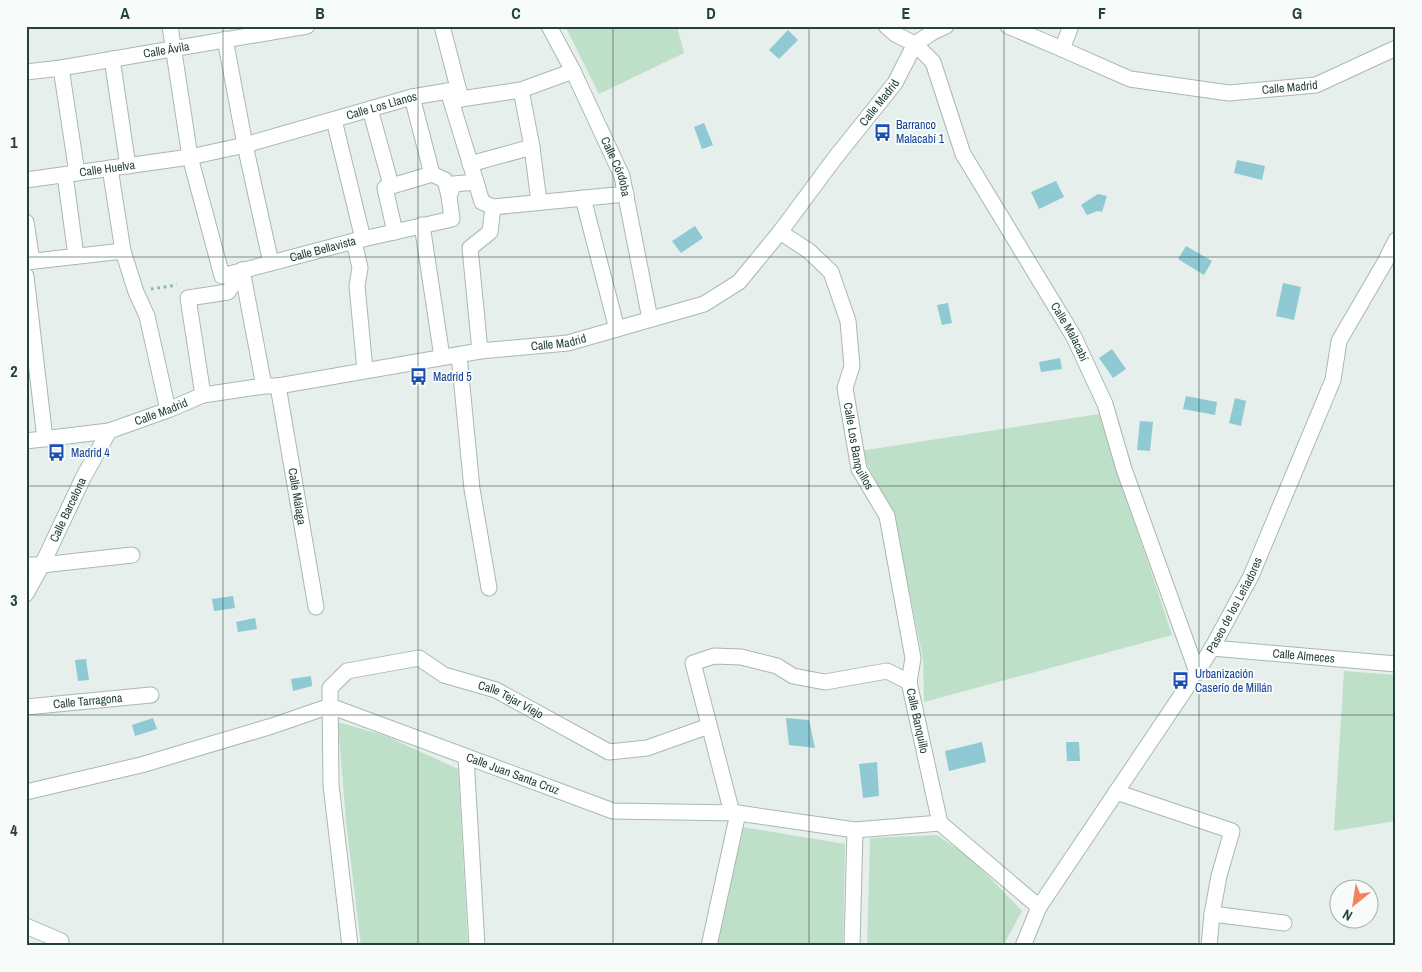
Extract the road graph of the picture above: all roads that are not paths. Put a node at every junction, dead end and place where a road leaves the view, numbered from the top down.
1 (170, 26) edge
2 (307, 26) edge
3 (442, 26) edge
4 (549, 26) edge
5 (886, 26) edge
6 (946, 26) edge
7 (1008, 26) edge
8 (1071, 26) edge
9 (290, 28) edge
10 (225, 40) junction
11 (915, 44) junction
12 (174, 48) junction
13 (1396, 48) edge
14 (1062, 49) junction
15 (112, 59) junction
16 (61, 68) junction
17 (573, 71) junction
18 (26, 72) edge
19 (521, 90) junction
20 (455, 95) junction
21 (412, 97) junction
22 (370, 109) junction
23 (334, 120) junction
24 (245, 145) junction
25 (532, 147) junction
26 (190, 157) junction
27 (470, 164) junction
28 (128, 166) junction
29 (110, 168) junction
30 (71, 174) junction
31 (432, 174) junction
32 (26, 180) edge
33 (476, 182) junction
34 (391, 185) junction
35 (626, 194) junction
36 (449, 196) junction
37 (583, 198) junction
38 (539, 202) junction
39 (493, 207) junction
40 (26, 222) edge
41 (422, 225) junction
42 (395, 232) junction
43 (780, 232) junction
44 (359, 240) junction
45 (1396, 240) edge
46 (124, 251) junction
47 (76, 256) junction
48 (29, 261) edge
49 (1390, 262) edge
50 (271, 263) junction
51 (242, 270) junction
52 (26, 276) edge
53 (650, 319) junction
54 (617, 329) junction
55 (480, 351) junction
56 (459, 355) junction
57 (442, 358) junction
58 (365, 370) junction
59 (271, 386) junction
60 (203, 395) junction
61 (168, 410) junction
62 (109, 431) junction
63 (45, 439) junction
64 (26, 441) edge
65 (132, 556) dead end
66 (26, 565) edge
67 (42, 565) junction
68 (489, 588) dead end
69 (26, 594) edge
70 (316, 607) dead end
71 (1212, 648) junction
72 (1396, 664) edge
73 (1197, 672) junction
74 (909, 682) junction
75 (151, 695) dead end
76 (330, 706) junction
77 (26, 707) edge
78 (709, 726) junction
79 (466, 757) junction
80 (26, 792) edge
81 (1116, 792) junction
82 (735, 813) junction
83 (940, 823) junction
84 (854, 830) junction
85 (1039, 907) junction
86 (1212, 914) junction
87 (1284, 923) dead end
88 (26, 926) edge
89 (61, 941) dead end
90 (350, 946) edge
91 (477, 946) edge
92 (708, 946) edge
93 (852, 946) edge
94 (1023, 946) edge
95 (1209, 946) edge

1 - 12 street, Calle Bellavista
2 - 9 street, Calle Ávila
3 - 20 street
4 - 17 street, Calle Córdoba
5 - 11 street, Calle Malacabí
6 - 11 street
7 - 14 street, Calle Madrid
8 - 14 street
9 - 10 street, Calle Ávila
10 - 12 street, Calle Ávila
10 - 24 street
11 - 43 street, Calle Madrid
11 - 73 street, Calle Malacabí
12 - 15 street, Calle Ávila
12 - 26 street, Calle Bellavista
13 - 14 street, Calle Madrid
15 - 16 street, Calle Ávila
15 - 28 street
16 - 18 street, Calle Ávila
16 - 30 street
17 - 19 street, Calle Los Llanos
17 - 35 street, Calle Córdoba
19 - 20 street, Calle Los Llanos
19 - 25 street
20 - 21 street, Calle Los Llanos
20 - 27 street
21 - 22 street, Calle Los Llanos
21 - 31 street
22 - 23 street, Calle Los Llanos
22 - 34 street
23 - 24 street, Calle Los Llanos
23 - 44 street
24 - 26 street, Calle Los Llanos
24 - 50 street
25 - 27 street
25 - 38 street
26 - 28 street, Calle Huelva
26 - 51 street, Calle Bellavista
27 - 33 street
28 - 29 street, Calle Huelva
29 - 30 street, Calle Huelva
29 - 46 street
30 - 32 street, Calle Huelva
30 - 47 street
31 - 34 street
31 - 36 street
33 - 36 street
33 - 39 street
34 - 42 street
35 - 37 street
35 - 53 street, Calle Córdoba
36 - 41 street, Calle Bellavista
37 - 38 street
37 - 54 street
38 - 39 street
39 - 55 street
40 - 48 street
41 - 42 street, Calle Bellavista
41 - 57 street
42 - 44 street, Calle Bellavista
43 - 53 street, Calle Madrid
43 - 74 street, Calle Los Banquillos
44 - 50 street, Calle Bellavista
44 - 58 street
45 - 49 street, Paseo de los Leñadores
46 - 47 street
46 - 61 street
47 - 48 street
49 - 71 street, Paseo de los Leñadores
50 - 51 street, Calle Bellavista
51 - 59 street, Calle Málaga
51 - 60 street
52 - 63 street
53 - 54 street, Calle Madrid
54 - 55 street, Calle Madrid
55 - 56 street, Calle Madrid
56 - 57 street, Calle Madrid
56 - 68 street
57 - 58 street, Calle Madrid
58 - 59 street, Calle Madrid
59 - 60 street, Calle Madrid
59 - 70 street, Calle Málaga
60 - 61 street, Calle Madrid
61 - 62 street, Calle Madrid
62 - 63 street, Calle Madrid
62 - 67 street, Calle Barcelona
63 - 64 street, Calle Madrid
65 - 67 street, Calle Barcelona
66 - 67 street, Calle Barcelona
67 - 69 street, Calle Barcelona
71 - 72 street, Calle Almeces
71 - 73 street, Paseo de los Leñadores
73 - 81 street, Paseo de los Leñadores
74 - 78 street, Calle Banquillo
74 - 83 street, Calle Banquillo
75 - 77 street, Calle Tarragona
76 - 78 street, Calle Tejar Viejo
76 - 79 street, Calle Juan Santa Cruz
76 - 80 street
76 - 90 street
78 - 82 street
79 - 82 street, Calle Juan Santa Cruz
79 - 91 street
81 - 85 street, Paseo de los Leñadores
81 - 86 street
82 - 84 street, Calle Juan Santa Cruz
82 - 92 street
83 - 84 street, Calle Juan Santa Cruz
83 - 85 street
84 - 93 street
85 - 94 street, Paseo de los Leñadores
86 - 87 street
86 - 95 street
88 - 89 street

